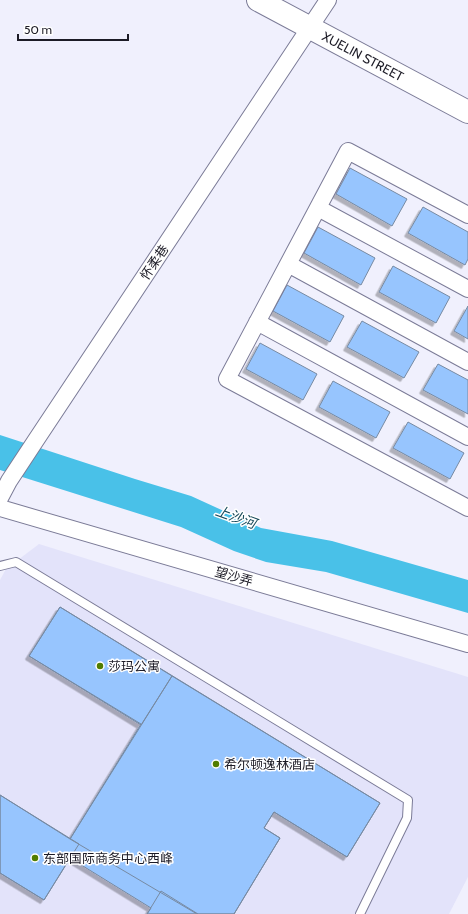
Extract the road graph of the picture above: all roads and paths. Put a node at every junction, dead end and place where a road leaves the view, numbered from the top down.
1 (258, 0) edge
2 (328, 0) edge
3 (310, 27) junction
4 (468, 112) edge
5 (318, 208) junction
6 (468, 215) edge
7 (288, 264) junction
8 (468, 289) edge
9 (257, 322) junction
10 (468, 362) edge
11 (468, 437) edge
12 (0, 498) edge
13 (0, 508) edge
14 (468, 508) edge
15 (0, 566) edge
16 (468, 644) edge
17 (360, 914) edge

1 - 3 main road, XUELIN STREET
2 - 3 street, 怀柔巷
3 - 4 main road, XUELIN STREET
3 - 12 street, 怀柔巷
5 - 6 street
5 - 7 street
5 - 8 street
7 - 9 street
7 - 10 street
9 - 11 street
9 - 14 street
13 - 16 street, 望沙弄
15 - 17 lane

